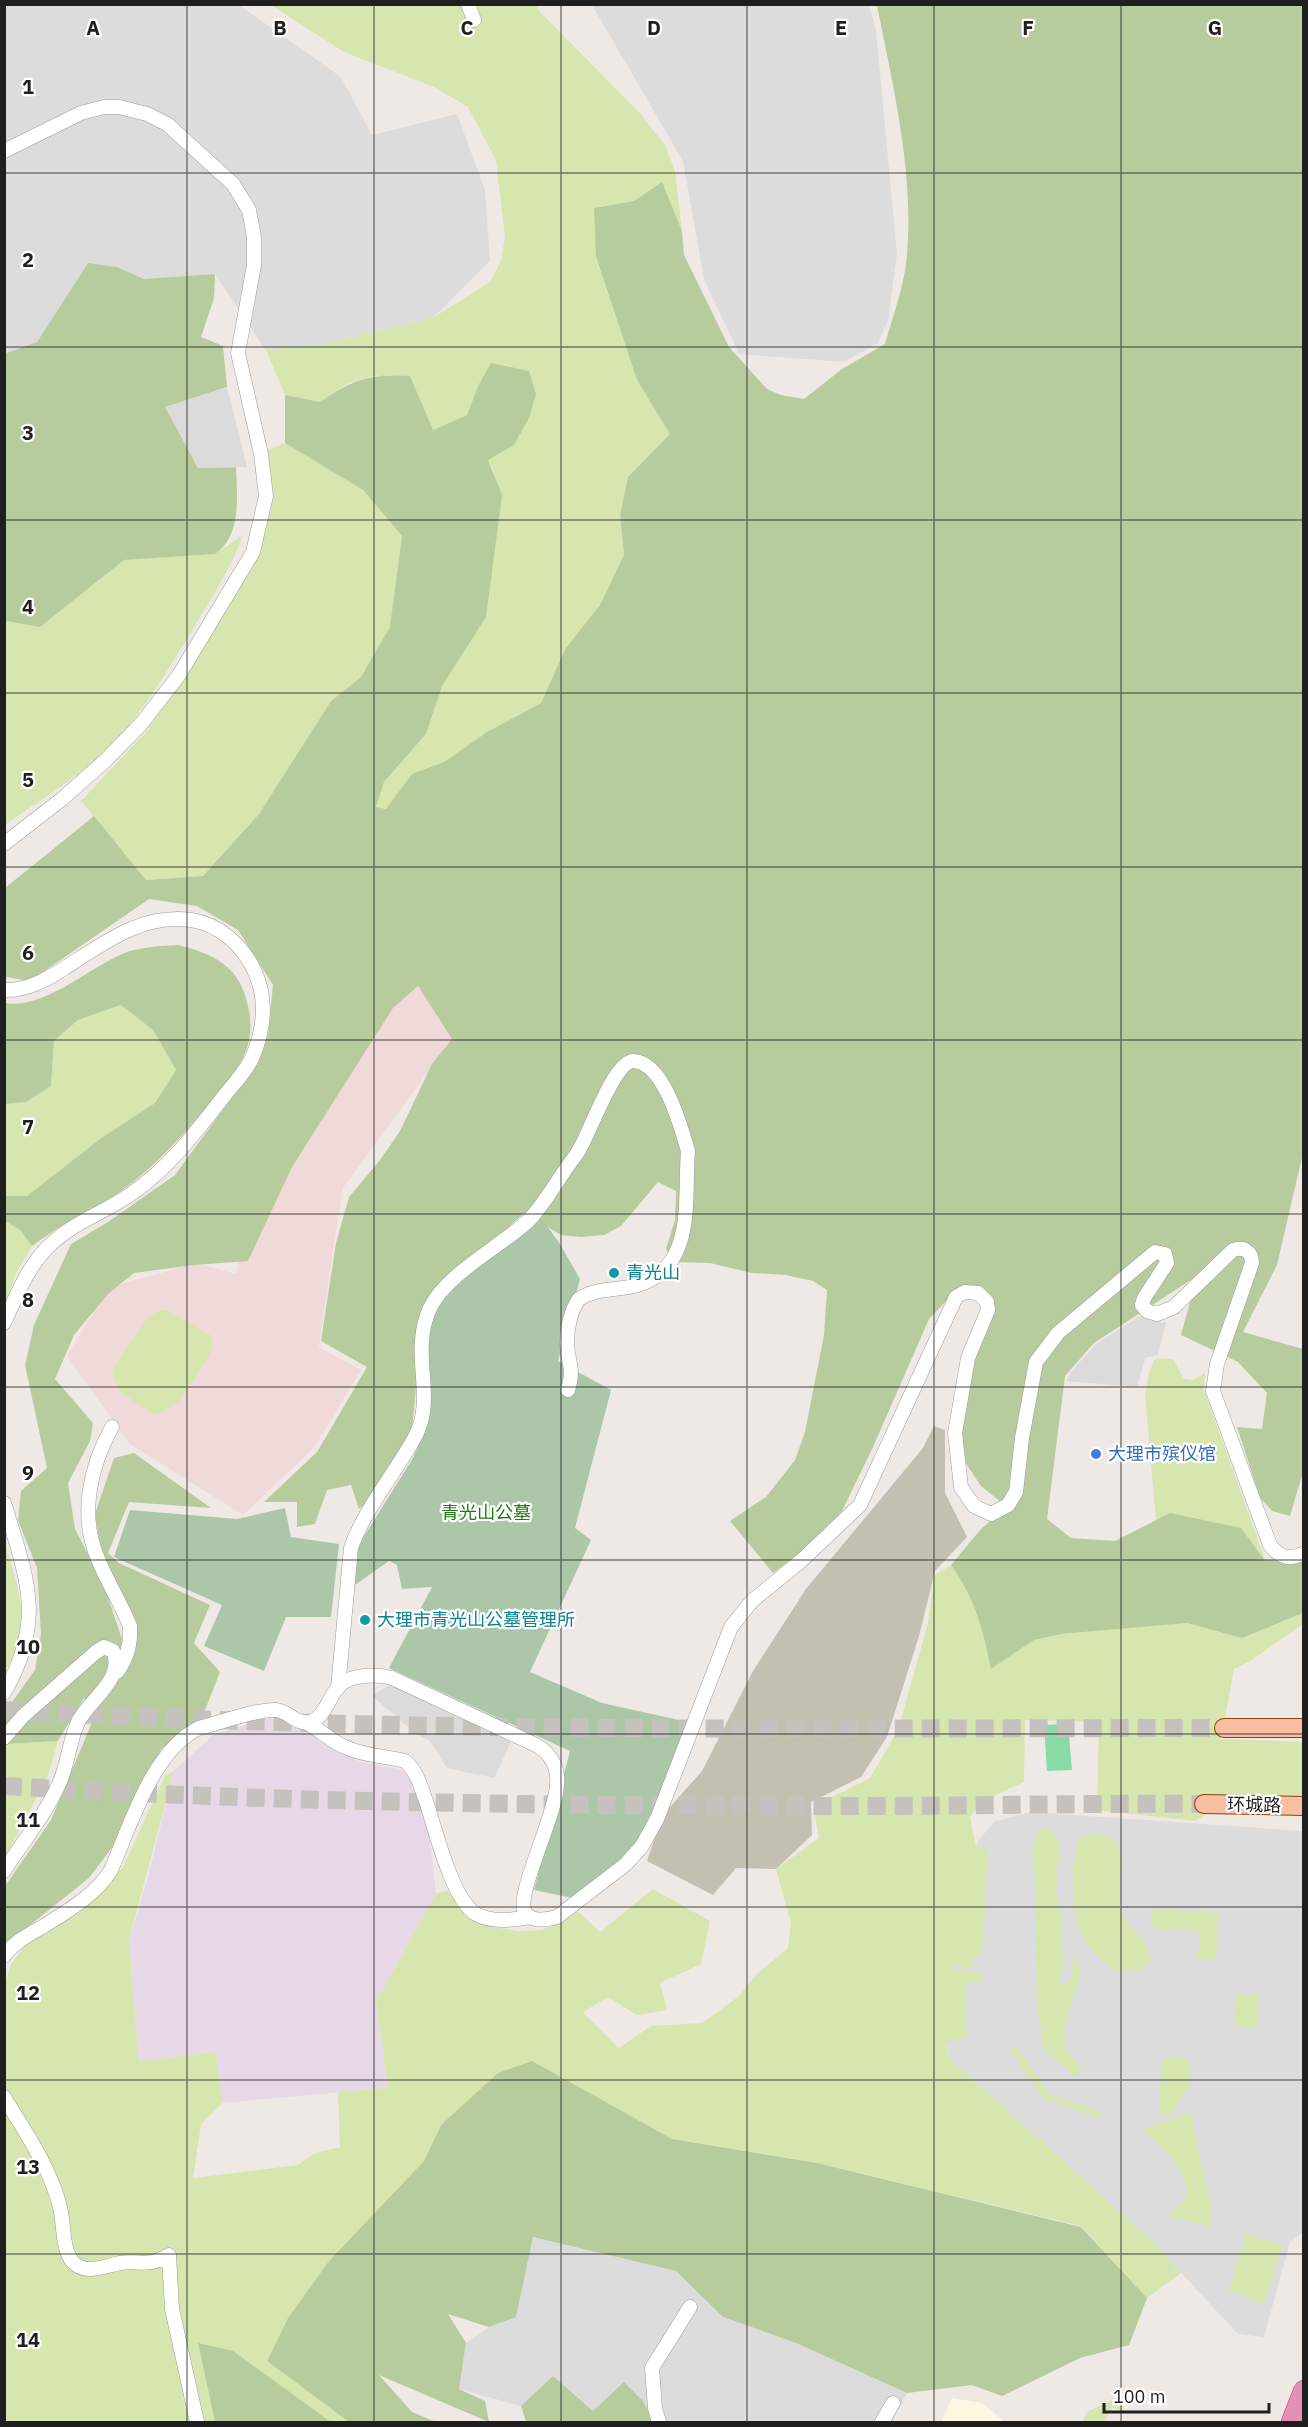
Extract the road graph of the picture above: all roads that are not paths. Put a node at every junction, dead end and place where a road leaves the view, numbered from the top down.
1 (468, 4) edge
2 (474, 20) dead end
3 (4, 151) edge
4 (4, 844) edge
5 (4, 990) edge
6 (4, 1323) edge
7 (568, 1390) dead end
8 (112, 1427) dead end
9 (4, 1503) edge
10 (1304, 1553) edge
11 (114, 1675) junction
12 (338, 1688) junction
13 (4, 1693) edge
14 (305, 1722) junction
15 (1224, 1728) tunnel mouth
16 (1304, 1728) edge
17 (4, 1738) edge
18 (1204, 1804) tunnel mouth
19 (1304, 1806) edge
20 (4, 1871) edge
21 (530, 1917) junction
22 (4, 1956) edge
23 (4, 2097) edge
24 (690, 2307) dead end
25 (1304, 2391) edge
26 (893, 2403) dead end
27 (197, 2422) edge
28 (659, 2422) edge
29 (882, 2422) edge
30 (1292, 2422) edge

1 - 2 street
3 - 4 street
5 - 6 street
7 - 12 street
8 - 11 street
9 - 13 street
10 - 21 street
11 - 17 street
11 - 20 street
12 - 14 street
12 - 21 street
14 - 21 street
14 - 22 street
15 - 16 main road
18 - 19 main road, 环城路
23 - 27 street
24 - 28 street
25 - 30 highway
26 - 29 street

